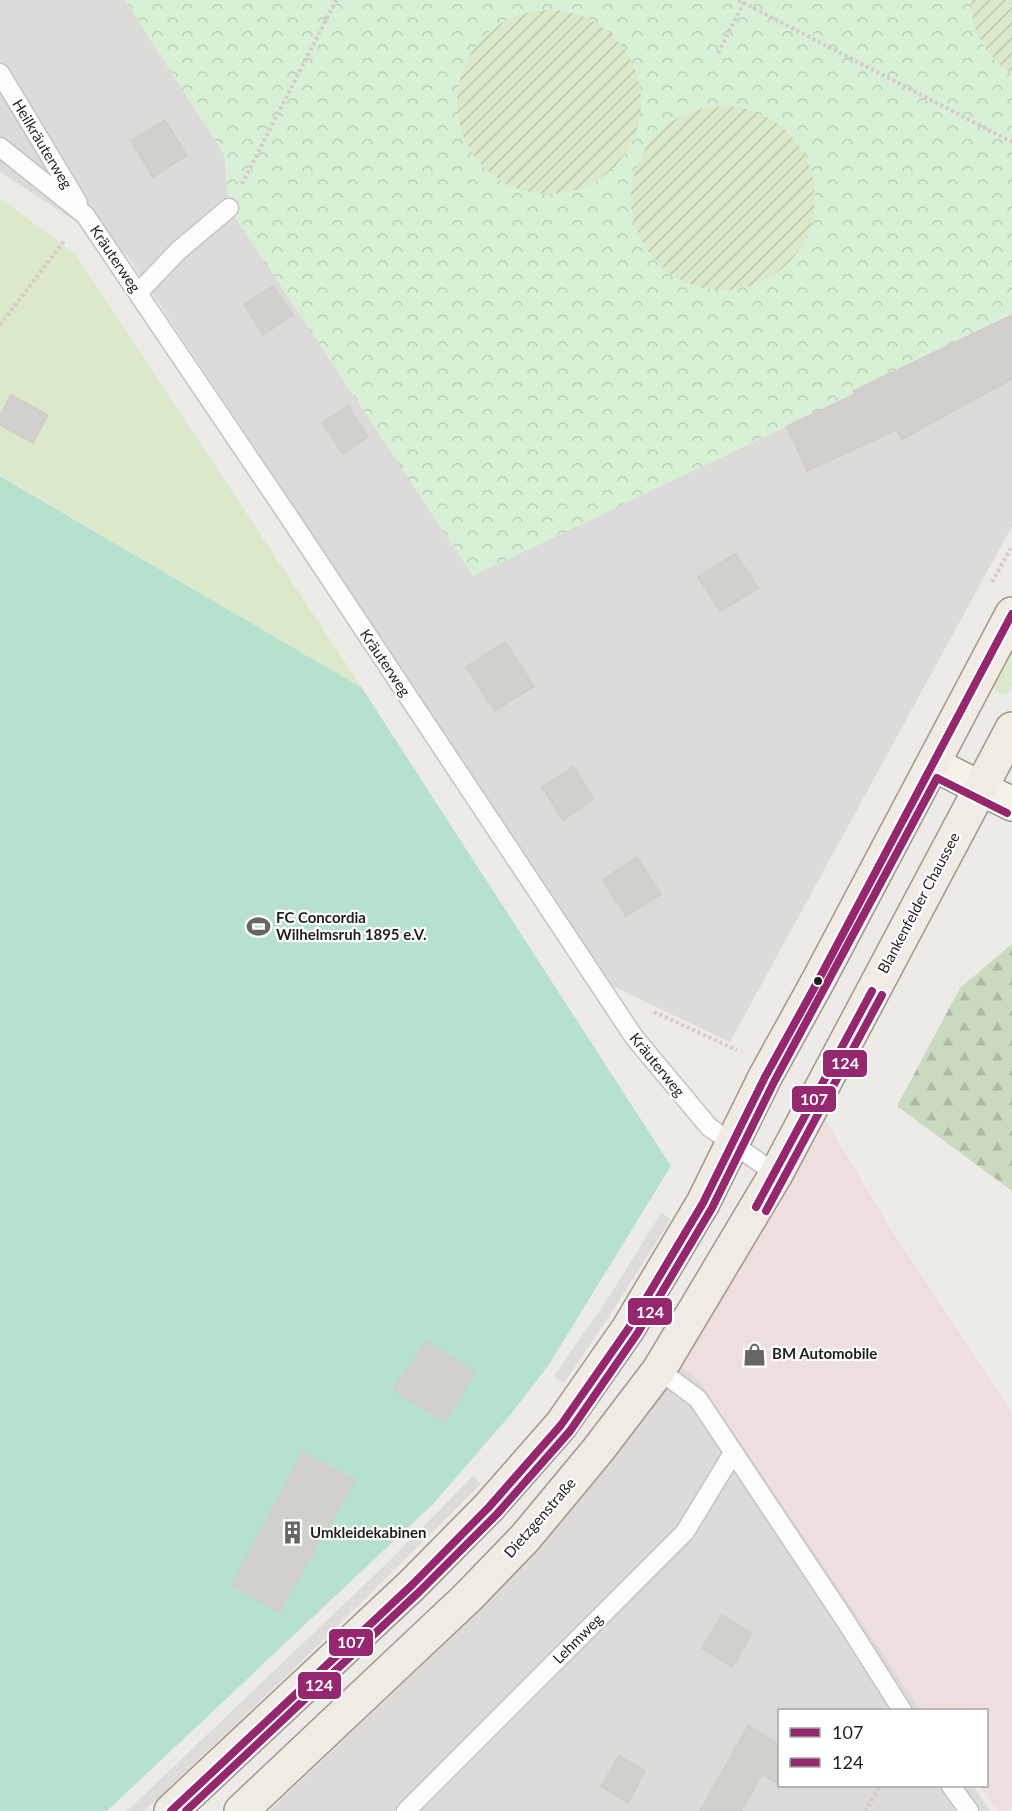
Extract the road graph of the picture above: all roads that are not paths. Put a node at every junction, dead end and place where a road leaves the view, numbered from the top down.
1 (0, 73) edge
2 (0, 147) edge
3 (229, 208) road end
4 (85, 215) junction
5 (138, 293) junction
6 (1012, 614) edge
7 (1012, 729) edge
8 (933, 764) junction
9 (981, 789) junction
10 (1012, 804) edge
11 (733, 1143) junction
12 (776, 1174) junction
13 (659, 1370) junction
14 (734, 1453) junction
15 (901, 1709) edge
16 (952, 1787) edge
17 (171, 1811) edge
18 (241, 1811) edge
19 (406, 1811) edge
20 (969, 1811) edge

1 - 4 lane, Heilkräuterweg
2 - 4 lane, Kräuterweg
3 - 5 lane
4 - 5 lane, Kräuterweg
5 - 11 lane, Kräuterweg
6 - 8 main road
7 - 9 main road, Blankenfelder Chaussee
8 - 9 main road
8 - 11 main road
9 - 10 main road
9 - 12 main road, Blankenfelder Chaussee
11 - 12 lane, Kräuterweg
11 - 17 main road
12 - 13 main road, Dietzgenstraße
13 - 14 lane
13 - 18 main road, Dietzgenstraße
14 - 15 lane
14 - 19 lane, Lehmweg
16 - 20 lane

